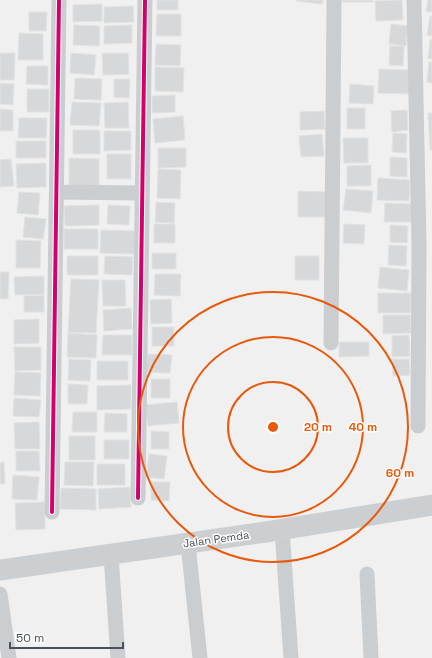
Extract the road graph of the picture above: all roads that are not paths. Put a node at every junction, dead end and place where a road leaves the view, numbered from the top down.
1 (59, 0) edge
2 (144, 0) edge
3 (334, 0) edge
4 (414, 0) edge
5 (57, 192) junction
6 (141, 193) junction
7 (331, 343) dead end
8 (418, 426) dead end
9 (138, 498) dead end
10 (432, 505) edge
11 (52, 512) dead end
12 (282, 530) junction
13 (188, 544) junction
14 (111, 554) junction
15 (0, 570) edge
16 (367, 574) dead end
17 (0, 594) edge
18 (10, 658) edge
19 (118, 658) edge
20 (200, 658) edge
21 (291, 658) edge
22 (371, 658) edge

1 - 5 street
2 - 6 street
3 - 7 street
4 - 8 street
5 - 6 street
5 - 11 street
6 - 9 street
10 - 12 street, Jalan Pemda
12 - 13 street, Jalan Pemda
12 - 21 street
13 - 14 street, Jalan Pemda
13 - 20 street
14 - 15 street, Jalan Pemda
14 - 19 street
16 - 22 street
17 - 18 street

